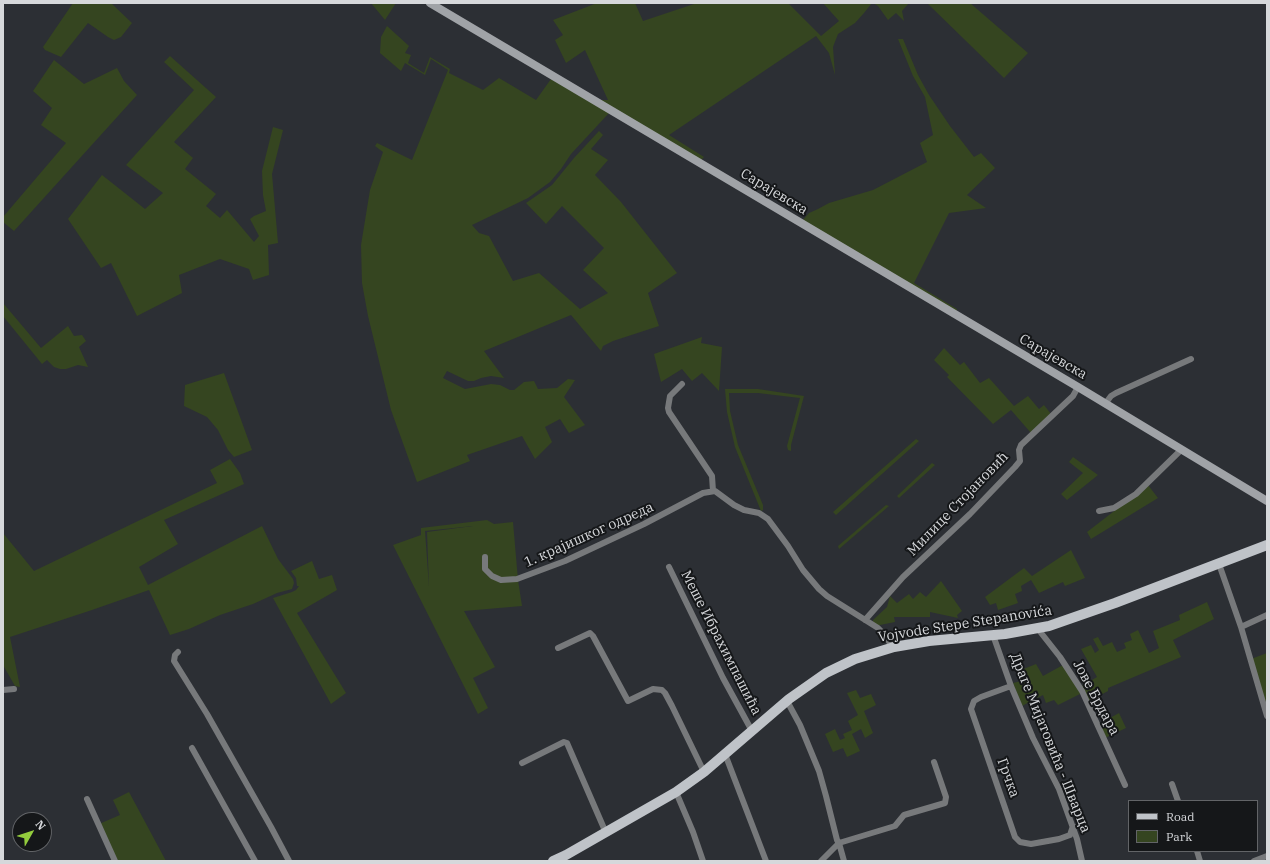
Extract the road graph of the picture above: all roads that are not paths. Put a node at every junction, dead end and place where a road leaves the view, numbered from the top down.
1 (430, 3) edge
2 (1191, 359) dead end
3 (682, 384) dead end
4 (1078, 387) junction
5 (1105, 404) junction
6 (1181, 450) junction
7 (713, 491) junction
8 (1267, 501) edge
9 (1099, 511) dead end
10 (1267, 545) edge
11 (485, 557) dead end
12 (1220, 564) junction
13 (669, 567) dead end
14 (1267, 615) edge
15 (865, 620) junction
16 (1241, 627) junction
17 (1038, 628) junction
18 (993, 635) junction
19 (892, 647) junction
20 (558, 648) dead end
21 (178, 652) dead end
22 (1011, 686) junction
23 (14, 689) dead end
24 (3, 690) edge
25 (787, 701) junction
26 (1267, 716) edge
27 (752, 730) junction
28 (192, 748) dead end
29 (726, 754) junction
30 (522, 762) dead end
31 (934, 762) dead end
32 (704, 772) junction
33 (1172, 784) dead end
34 (1125, 785) dead end
35 (676, 792) junction
36 (87, 799) dead end
37 (1178, 800) edge
38 (1073, 826) junction
39 (606, 833) junction
40 (839, 843) junction
41 (1267, 856) edge
42 (115, 861) edge
43 (255, 861) edge
44 (289, 861) edge
45 (553, 861) edge
46 (703, 861) edge
47 (766, 861) edge
48 (821, 861) edge
49 (844, 861) edge
50 (1082, 861) edge
51 (1254, 861) edge

1 - 4 main road, Сарајевска
2 - 5 street
3 - 7 street
4 - 5 main road, Сарајевска
4 - 15 street, Милице Стојановић
5 - 6 main road, Сарајевска
6 - 8 main road, Сарајевска
6 - 9 street
7 - 11 street, 1. крајишког одреда
7 - 15 street
10 - 12 main road, Vojvode Stepe Stepanovića
12 - 16 street
12 - 17 main road, Vojvode Stepe Stepanovića
13 - 27 street, Меше Ибрахимпашића
14 - 16 street
15 - 19 street
16 - 26 street
17 - 18 main road, Vojvode Stepe Stepanovića
17 - 34 street, Јове Брдара
18 - 19 main road, Vojvode Stepe Stepanovića
18 - 22 street, Драге Мијатовића - Шварца
19 - 25 main road, Vojvode Stepe Stepanovića
20 - 32 street
21 - 44 street
22 - 38 street, Драге Мијатовића - Шварца
22 - 38 street, Грчка
23 - 24 street
25 - 27 main road, Vojvode Stepe Stepanovića
25 - 40 street
27 - 29 main road, Vojvode Stepe Stepanovića
28 - 43 street
29 - 32 main road, Vojvode Stepe Stepanovića
29 - 47 street
30 - 39 street
31 - 40 street
32 - 35 main road, Vojvode Stepe Stepanovića
33 - 37 street
35 - 39 main road, Vojvode Stepe Stepanovića
35 - 46 street
36 - 42 street
38 - 50 street, Драге Мијатовића - Шварца
39 - 45 main road, Vojvode Stepe Stepanovića
40 - 48 street
40 - 49 street
41 - 51 street

